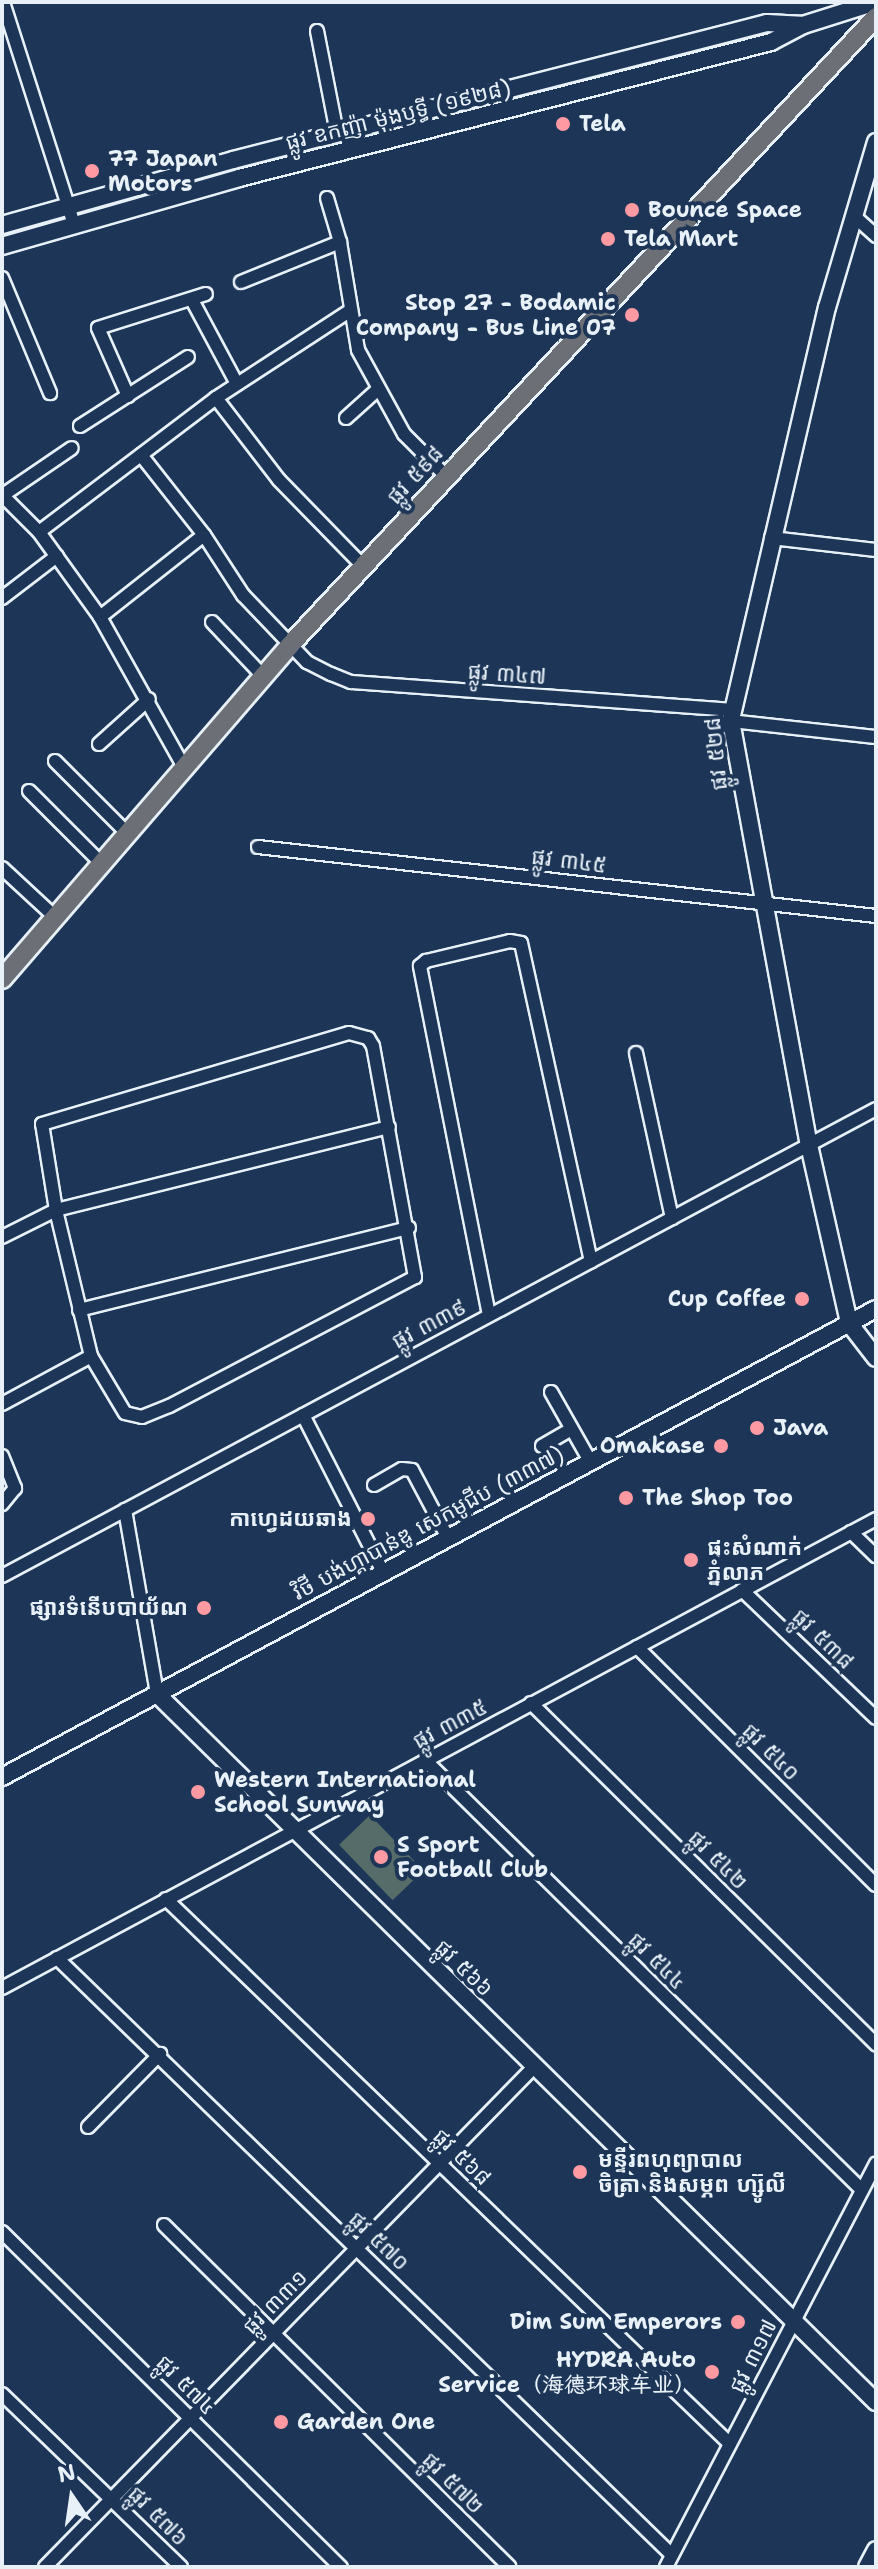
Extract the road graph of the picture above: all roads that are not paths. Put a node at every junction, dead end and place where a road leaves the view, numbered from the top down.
1 (3, 2) edge
2 (876, 2) edge
3 (876, 17) edge
4 (803, 25) junction
5 (317, 31) dead end
6 (337, 133) junction
7 (876, 142) edge
8 (289, 145) junction
9 (294, 164) junction
10 (327, 198) dead end
11 (68, 207) junction
12 (854, 216) junction
13 (2, 225) edge
14 (74, 225) junction
15 (876, 236) edge
16 (340, 242) junction
17 (2, 246) edge
18 (2, 278) edge
19 (241, 282) dead end
20 (206, 294) dead end
21 (192, 300) junction
22 (351, 310) junction
23 (188, 357) dead end
24 (237, 384) junction
25 (376, 391) junction
26 (50, 393) dead end
27 (128, 396) junction
28 (216, 398) junction
29 (346, 418) dead end
30 (80, 426) dead end
31 (72, 448) dead end
32 (141, 455) junction
33 (447, 477) junction
34 (2, 495) edge
35 (39, 532) junction
36 (204, 535) junction
37 (771, 538) junction
38 (876, 550) edge
39 (57, 556) junction
40 (363, 566) junction
41 (2, 598) edge
42 (100, 617) junction
43 (212, 622) dead end
44 (290, 645) junction
45 (263, 676) junction
46 (149, 699) junction
47 (731, 716) junction
48 (876, 737) edge
49 (99, 744) dead end
50 (55, 761) dead end
51 (184, 767) junction
52 (29, 791) dead end
53 (127, 833) junction
54 (258, 847) dead end
55 (101, 863) junction
56 (2, 868) edge
57 (762, 903) junction
58 (876, 916) edge
59 (55, 917) junction
60 (2, 979) edge
61 (636, 1053) dead end
62 (876, 1109) edge
63 (389, 1127) junction
64 (809, 1145) junction
65 (56, 1210) junction
66 (672, 1218) junction
67 (409, 1228) junction
68 (2, 1237) edge
69 (591, 1261) junction
70 (876, 1309) edge
71 (79, 1310) junction
72 (489, 1315) junction
73 (849, 1323) junction
74 (91, 1356) junction
75 (876, 1358) edge
76 (551, 1392) dead end
77 (2, 1404) edge
78 (303, 1415) junction
79 (572, 1429) junction
80 (542, 1446) dead end
81 (2, 1456) edge
82 (590, 1461) junction
83 (374, 1485) dead end
84 (2, 1504) edge
85 (125, 1510) junction
86 (876, 1519) edge
87 (851, 1532) junction
88 (448, 1538) junction
89 (876, 1556) edge
90 (383, 1572) junction
91 (2, 1576) edge
92 (742, 1590) junction
93 (637, 1647) junction
94 (157, 1694) junction
95 (531, 1703) junction
96 (876, 1718) edge
97 (425, 1760) junction
98 (2, 1777) edge
99 (293, 1832) junction
100 (876, 1885) edge
101 (166, 1899) junction
102 (57, 1958) junction
103 (2, 1988) edge
104 (876, 2045) edge
105 (160, 2054) junction
106 (534, 2067) junction
107 (88, 2127) dead end
108 (440, 2163) junction
109 (876, 2163) edge
110 (862, 2190) junction
111 (164, 2225) dead end
112 (2, 2232) edge
113 (357, 2247) junction
114 (793, 2322) junction
115 (274, 2332) junction
116 (2, 2394) edge
117 (876, 2402) edge
118 (190, 2417) junction
119 (730, 2444) junction
120 (111, 2497) junction
121 (876, 2550) edge
122 (669, 2561) edge
123 (45, 2567) edge
124 (181, 2567) edge
125 (341, 2567) edge
126 (509, 2567) edge
127 (867, 2567) edge

1 - 11 street
2 - 4 street, ផ្លូវ ឧកញ៉ា ម៉ុងឫទ្ធី (១៩២៨)
3 - 33 main road, ផ្លូវ ៥៩៨
4 - 6 street, ផ្លូវ ឧកញ៉ា ម៉ុងឫទ្ធី (១៩២៨)
4 - 9 street, ផ្លូវ ឧកញ៉ា ម៉ុងឫទ្ធី (១៩២៨)
5 - 6 street
6 - 8 street, ផ្លូវ ឧកញ៉ា ម៉ុងឫទ្ធី (១៩២៨)
7 - 12 street, ផ្លូវ ៥២៨
8 - 9 street
8 - 11 street, ផ្លូវ ឧកញ៉ា ម៉ុងឫទ្ធី (១៩២៨)
9 - 14 street, ផ្លូវ ឧកញ៉ា ម៉ុងឫទ្ធី (១៩២៨)
10 - 16 street
11 - 13 street, ផ្លូវ ឧកញ៉ា ម៉ុងឫទ្ធី (១៩២៨)
11 - 14 street
12 - 15 street
12 - 37 street, ផ្លូវ ៥២៨
14 - 17 street, ផ្លូវ ឧកញ៉ា ម៉ុងឫទ្ធី (១៩២៨)
16 - 19 street
16 - 22 street
18 - 26 street
20 - 21 street
21 - 24 street
21 - 27 street
22 - 24 street
22 - 25 street
23 - 27 street
24 - 28 street
25 - 29 street
25 - 33 street
27 - 30 street
28 - 32 street
28 - 40 street
31 - 34 street
32 - 35 street
32 - 36 street, ផ្លូវ ៣៤៧
33 - 40 main road, ផ្លូវ ៥៩៨
34 - 35 street
35 - 39 street
36 - 42 street
36 - 44 street, ផ្លូវ ៣៤៧
37 - 38 street
37 - 47 street, ផ្លូវ ៥២៨
39 - 41 street
39 - 42 street
40 - 44 main road, ផ្លូវ ៥៩៨
42 - 46 street
43 - 45 street
44 - 45 main road, ផ្លូវ ៥៩៨
44 - 47 street, ផ្លូវ ៣៤៧
45 - 51 main road, ផ្លូវ ៥៩៨
46 - 49 street
46 - 51 street
47 - 48 street, ផ្លូវ ៣៤៧
47 - 57 street, ផ្លូវ ៥២៨
50 - 53 street
51 - 53 main road, ផ្លូវ ៥៩៨
52 - 55 street
53 - 55 main road, ផ្លូវ ៥៩៨
54 - 57 street, ផ្លូវ ៣៤៥
55 - 59 main road, ផ្លូវ ៥៩៨
56 - 59 street
57 - 58 street, ផ្លូវ ៣៤៥
57 - 64 street, ផ្លូវ ៥២៨
59 - 60 main road, ផ្លូវ ៥៩៨
61 - 66 street
62 - 64 street, ផ្លូវ ៣៣៩
63 - 65 street
63 - 65 street
63 - 67 street
64 - 66 street, ផ្លូវ ៣៣៩
64 - 73 street, ផ្លូវ ៥២៨
65 - 68 street
65 - 71 street
66 - 69 street, ផ្លូវ ៣៣៩
67 - 71 street
67 - 74 street
69 - 72 street, ផ្លូវ ៣៣៩
69 - 72 street
70 - 73 street, វិថី បង់ហ្គាបាន់ឌូ សេកមូជីប (៣៣៧)
71 - 74 street
72 - 78 street, ផ្លូវ ៣៣៩
73 - 75 street, ផ្លូវ ៥២៨
73 - 82 street, វិថី បង់ហ្គាបាន់ឌូ សេកមូជីប (៣៣៧)
74 - 77 street
76 - 79 street
78 - 85 street, ផ្លូវ ៣៣៩
78 - 90 street
79 - 80 street
79 - 82 street
81 - 84 street
82 - 88 street, វិថី បង់ហ្គាបាន់ឌូ សេកមូជីប (៣៣៧)
83 - 88 street
85 - 91 street, ផ្លូវ ៣៣៩
85 - 94 street
86 - 87 street, ផ្លូវ ៣៣៥
87 - 89 street
87 - 92 street, ផ្លូវ ៣៣៥
88 - 90 street, វិថី បង់ហ្គាបាន់ឌូ សេកមូជីប (៣៣៧)
90 - 94 street, វិថី បង់ហ្គាបាន់ឌូ សេកមូជីប (៣៣៧)
92 - 93 street, ផ្លូវ ៣៣៥
92 - 96 street, ផ្លូវ ៥៣៨
93 - 95 street, ផ្លូវ ៣៣៥
93 - 100 street, ផ្លូវ ៥៤០
94 - 98 street, វិថី បង់ហ្គាបាន់ឌូ សេកមូជីប (៣៣៧)
94 - 99 street, ផ្លូវ ៥៦៦
95 - 97 street, ផ្លូវ ៣៣៥
95 - 104 street, ផ្លូវ ៥៤២
97 - 99 street, ផ្លូវ ៣៣៥
97 - 110 street, ផ្លូវ ៥៤៤
99 - 101 street, ផ្លូវ ៣៣៥
99 - 106 street, ផ្លូវ ៥៦៦
101 - 102 street, ផ្លូវ ៣៣៥
101 - 108 street, ផ្លូវ ៥៦៨
102 - 103 street, ផ្លូវ ៣៣៥
102 - 105 street, ផ្លូវ ៥៧០
105 - 107 street
105 - 113 street, ផ្លូវ ៥៧០
106 - 108 street, ផ្លូវ ៣៣១
106 - 114 street, ផ្លូវ ៥៦៦
108 - 113 street, ផ្លូវ ៣៣១
108 - 119 street, ផ្លូវ ៥៦៨
109 - 110 street, ផ្លូវ ៣១៧
110 - 114 street, ផ្លូវ ៣១៧
111 - 115 street, ផ្លូវ ៥៧២
112 - 118 street, ផ្លូវ ៥៧៤
113 - 115 street, ផ្លូវ ៣៣១
113 - 122 street, ផ្លូវ ៥៧០
114 - 117 street, ផ្លូវ ៥៦៦
114 - 119 street, ផ្លូវ ៣១៧
115 - 118 street, ផ្លូវ ៣៣១
115 - 126 street, ផ្លូវ ៥៧២
116 - 120 street, ផ្លូវ ៥៧៦
118 - 120 street, ផ្លូវ ៣៣១
118 - 125 street, ផ្លូវ ៥៧៤
119 - 122 street, ផ្លូវ ៣១៧
120 - 123 street, ផ្លូវ ៣៣១
120 - 124 street, ផ្លូវ ៥៧៦
121 - 127 street

